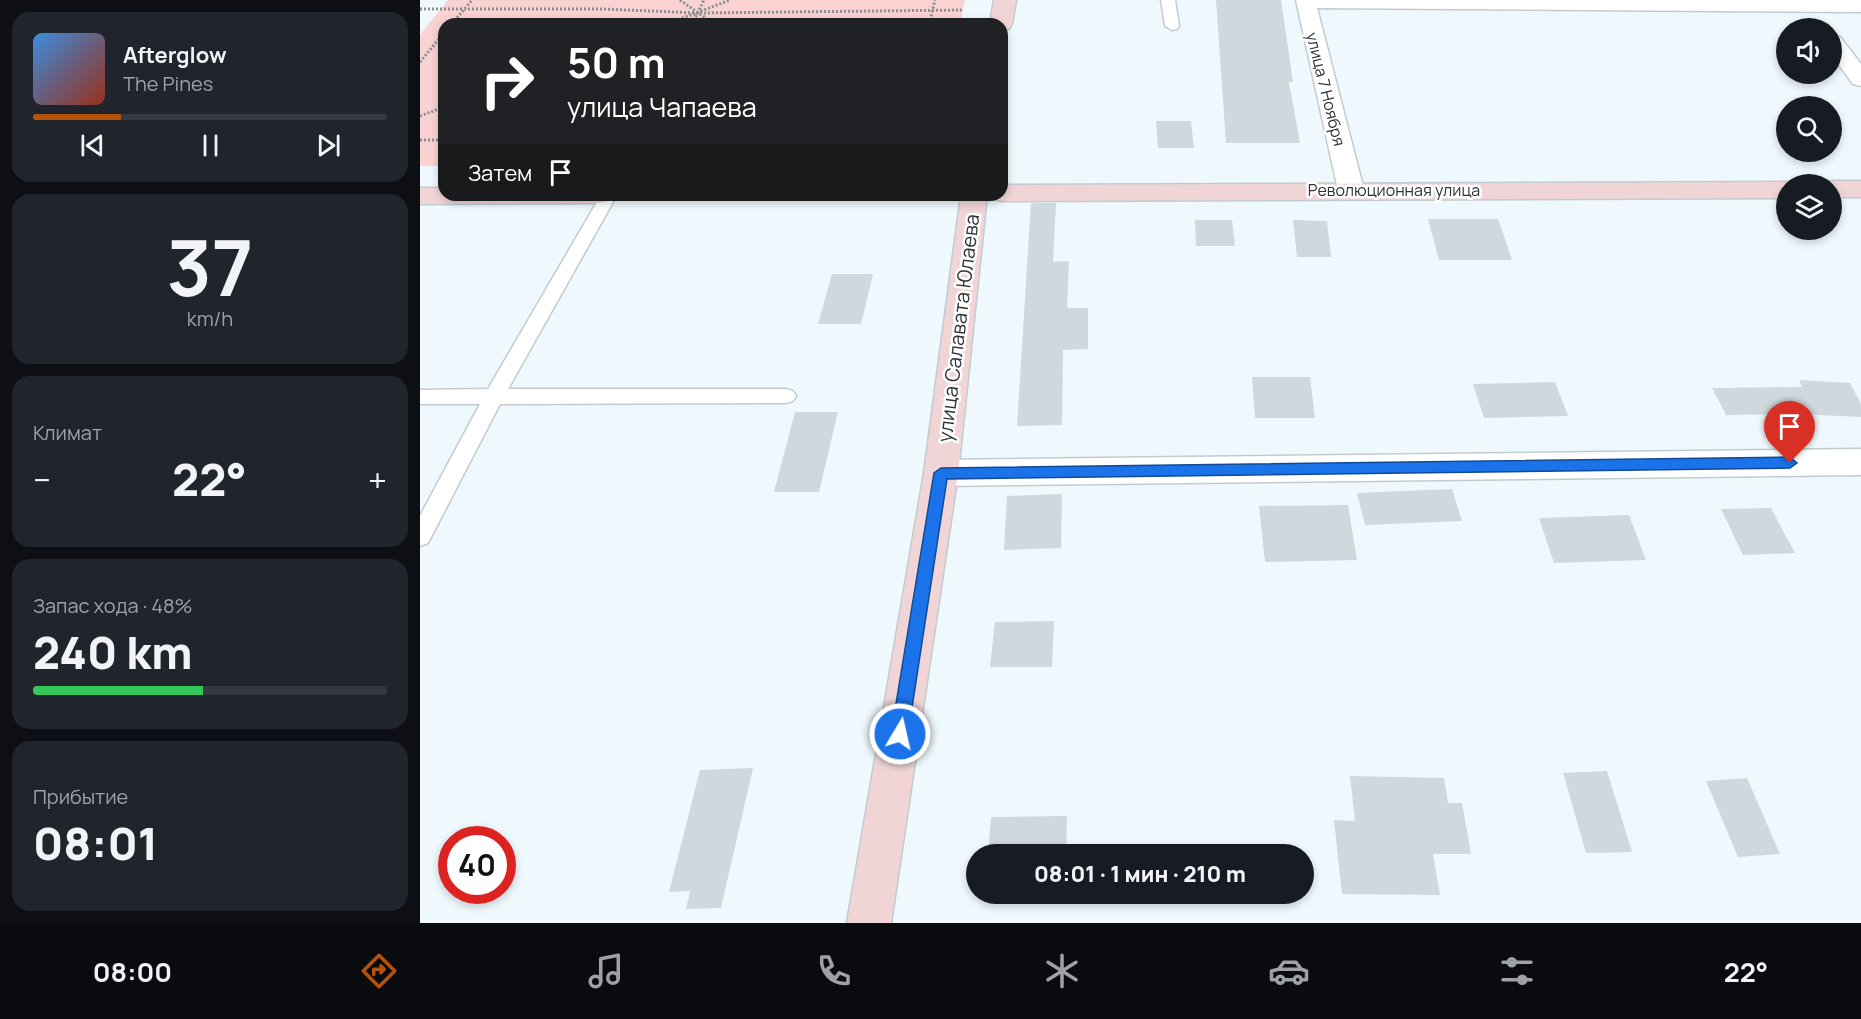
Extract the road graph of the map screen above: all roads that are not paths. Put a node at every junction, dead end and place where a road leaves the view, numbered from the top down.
1 (1005, 0) edge
2 (1167, 0) edge
3 (1801, 3) edge
4 (1861, 6) edge
5 (1002, 18) edge
6 (1813, 18) edge
7 (1172, 26) dead end
8 (1842, 55) edge
9 (1861, 79) edge
10 (1842, 189) edge
11 (1861, 189) edge
12 (1351, 190) junction
13 (1776, 190) edge
14 (1008, 193) edge
15 (420, 196) edge
16 (438, 196) edge
17 (606, 201) edge
18 (973, 201) edge
19 (786, 396) dead end
20 (420, 397) edge
21 (493, 398) junction
22 (1861, 462) edge
23 (941, 473) junction
24 (420, 537) edge
25 (869, 923) edge

1 - 5 street
2 - 7 lane
3 - 4 street, улица 7 Ноября
3 - 6 street
3 - 12 street, улица 7 Ноября
8 - 9 street
10 - 11 street
12 - 13 street, Революционная улица
12 - 14 street, Революционная улица
15 - 16 street
17 - 21 lane
18 - 23 street, улица Салавата Юлаева
19 - 21 lane
20 - 21 lane
21 - 24 lane
22 - 23 street
23 - 25 street, улица Салавата Юлаева

